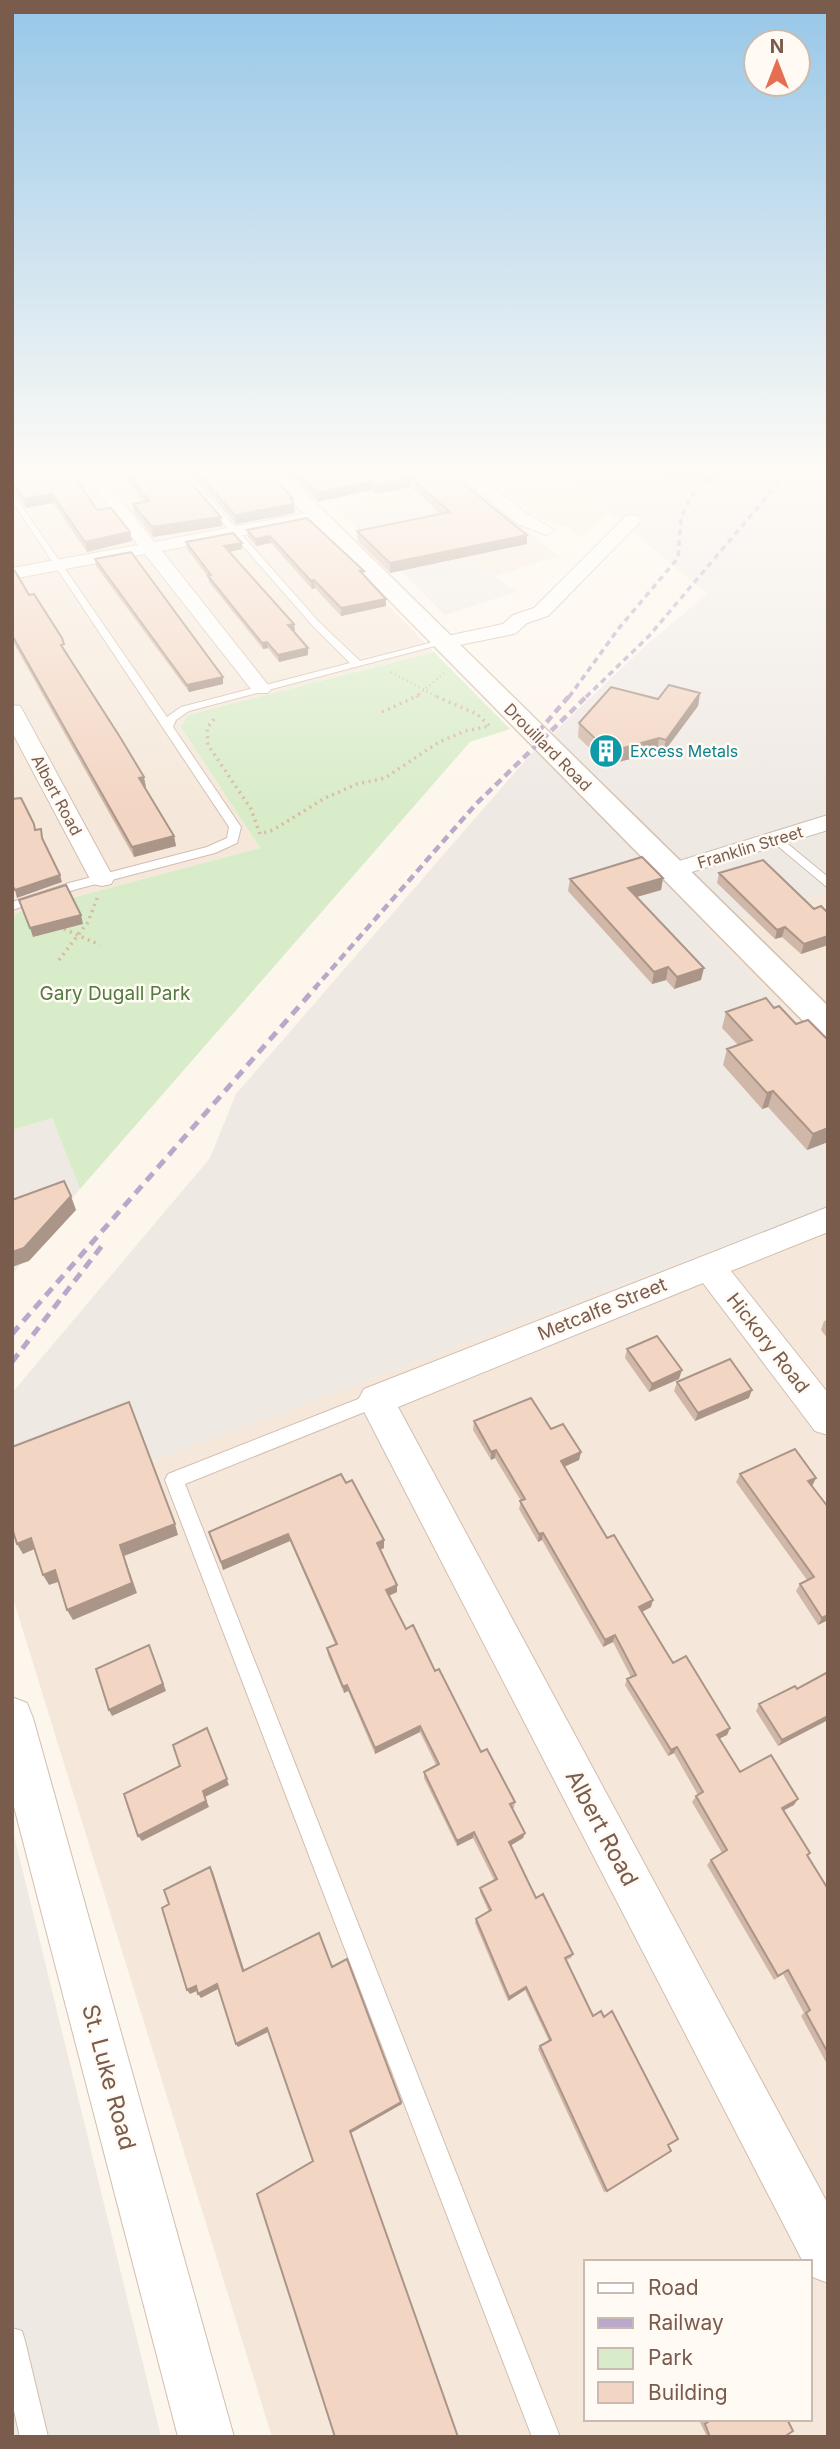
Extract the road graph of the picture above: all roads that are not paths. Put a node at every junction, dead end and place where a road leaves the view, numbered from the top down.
1 (72, 582) edge
2 (176, 582) edge
3 (280, 582) edge
4 (384, 582) edge
5 (567, 582) edge
6 (445, 642) junction
7 (357, 664) junction
8 (261, 689) junction
9 (12, 711) edge
10 (169, 727) junction
11 (828, 822) edge
12 (777, 839) junction
13 (672, 871) junction
14 (102, 879) junction
15 (828, 884) edge
16 (12, 906) edge
17 (828, 1026) edge
18 (828, 1219) edge
19 (708, 1266) junction
20 (376, 1400) junction
21 (828, 1420) edge
22 (12, 1718) edge
23 (828, 2257) edge
24 (12, 2341) edge
25 (34, 2437) edge
26 (206, 2437) edge
27 (546, 2437) edge

1 - 10 lane
2 - 8 street
3 - 7 lane
4 - 6 street, Drouillard Road
5 - 6 street
6 - 7 lane
6 - 13 street, Drouillard Road
7 - 8 lane
8 - 10 lane
9 - 14 street, Albert Road
10 - 14 lane
11 - 12 street, Franklin Street
12 - 13 street, Franklin Street
12 - 15 lane
13 - 17 street, Drouillard Road
14 - 16 lane
18 - 19 street, Metcalfe Street
19 - 20 street, Metcalfe Street
19 - 21 street, Hickory Road
20 - 23 street, Albert Road
20 - 27 lane
22 - 26 street, St. Luke Road
24 - 25 lane

